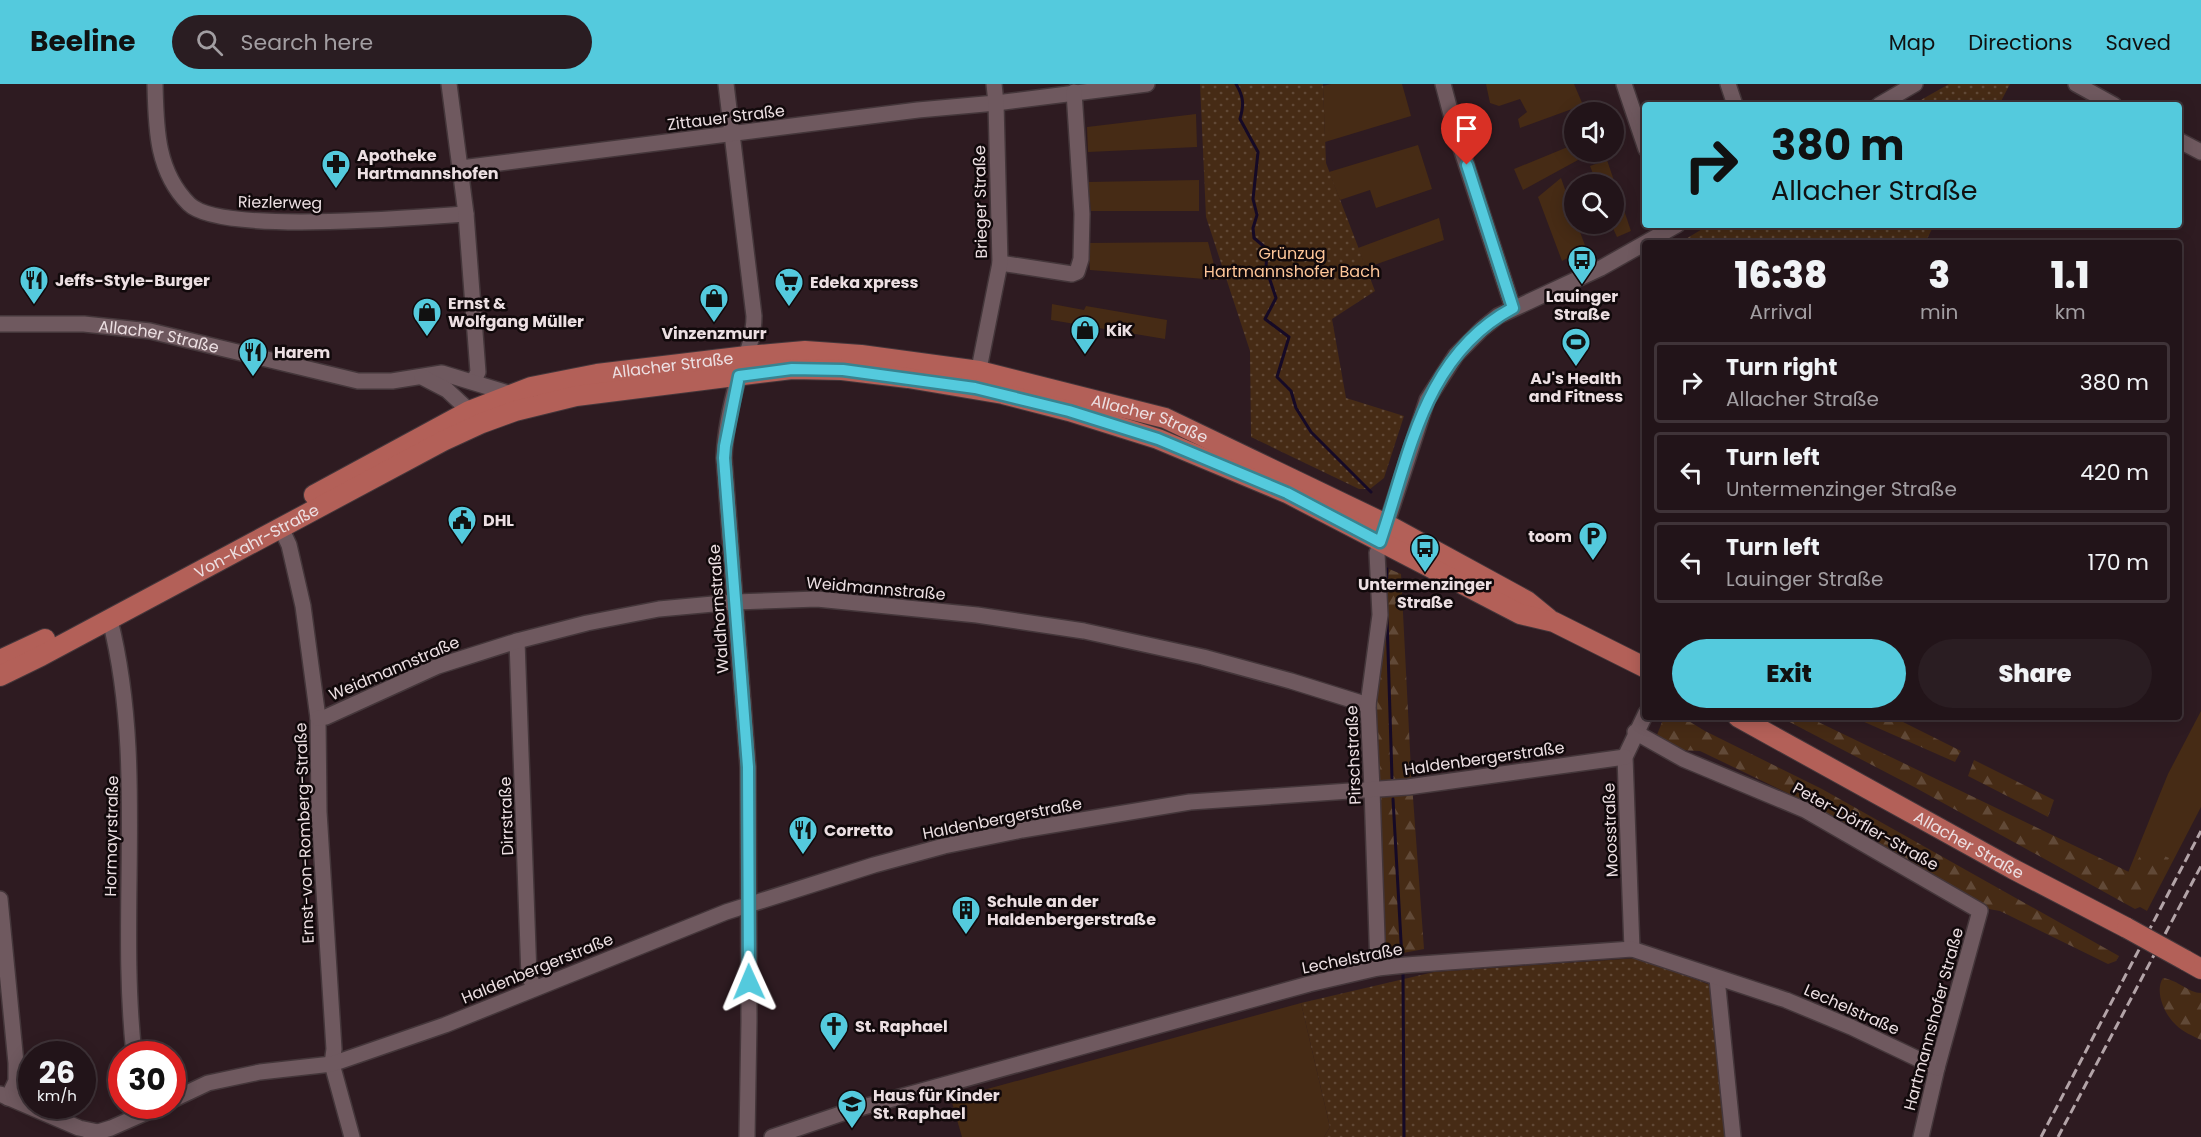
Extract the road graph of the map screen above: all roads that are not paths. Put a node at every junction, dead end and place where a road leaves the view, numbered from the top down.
1 (155, 84) edge
2 (449, 84) edge
3 (726, 84) edge
4 (994, 84) edge
5 (1147, 84) edge
6 (1443, 84) edge
7 (1624, 84) edge
8 (1728, 84) edge
9 (1915, 84) edge
10 (2076, 84) edge
11 (1899, 88) edge
12 (1074, 92) junction
13 (1734, 102) edge
14 (1883, 102) edge
15 (2109, 102) edge
16 (996, 103) junction
17 (732, 134) junction
18 (1642, 137) edge
19 (2182, 142) edge
20 (2201, 152) edge
21 (461, 168) junction
22 (466, 214) junction
23 (1672, 228) edge
24 (1650, 240) edge
25 (1642, 245) edge
26 (1000, 263) junction
27 (1513, 308) junction
28 (0, 324) edge
29 (747, 356) junction
30 (739, 376) junction
31 (422, 377) junction
32 (977, 380) junction
33 (473, 382) junction
34 (513, 402) junction
35 (475, 417) junction
36 (281, 528) junction
37 (1383, 533) junction
38 (735, 602) junction
39 (110, 620) junction
40 (517, 641) junction
41 (0, 660) edge
42 (1642, 666) edge
43 (0, 676) edge
44 (1368, 705) junction
45 (318, 718) junction
46 (1642, 720) edge
47 (1743, 720) edge
48 (1635, 732) junction
49 (1625, 757) junction
50 (1372, 789) junction
51 (0, 899) edge
52 (749, 904) junction
53 (1980, 910) joint
54 (1632, 949) junction
55 (2193, 964) edge
56 (1378, 968) junction
57 (1717, 978) junction
58 (535, 988) junction
59 (133, 1041) edge
60 (332, 1064) junction
61 (1937, 1068) junction
62 (186, 1093) edge
63 (4, 1096) edge
64 (124, 1119) edge
65 (96, 1135) edge
66 (352, 1137) edge
67 (747, 1137) edge
68 (772, 1137) edge
69 (1733, 1137) edge
70 (1921, 1137) edge

1 - 22 street, Riezlerweg
2 - 21 street
3 - 17 street, Waldhornstraße
4 - 16 street, Brieger Straße
5 - 12 street, Zittauer Straße
6 - 27 street
7 - 18 street
8 - 13 street
9 - 11 street
10 - 15 street
11 - 14 street
12 - 16 street, Zittauer Straße
12 - 26 street
16 - 17 street, Zittauer Straße
16 - 26 street, Brieger Straße
17 - 21 street, Zittauer Straße
17 - 29 street, Waldhornstraße
19 - 20 street
21 - 22 street
22 - 33 street
23 - 24 street
25 - 27 street
26 - 32 street, Brieger Straße
27 - 37 street
28 - 31 street, Allacher Straße
29 - 30 street, Waldhornstraße
29 - 32 main road, Allacher Straße
29 - 34 main road, Allacher Straße
30 - 32 main road, Allacher Straße
30 - 34 main road, Allacher Straße
30 - 38 street, Waldhornstraße
31 - 33 street, Allacher Straße
31 - 35 street
32 - 37 main road, Allacher Straße
33 - 34 street, Allacher Straße
34 - 35 main road, Von-Kahr-Straße
35 - 36 main road, Von-Kahr-Straße
35 - 41 main road, Von-Kahr-Straße
36 - 39 main road, Von-Kahr-Straße
36 - 45 street, Ernst-von-Romberg-Straße
37 - 42 main road, Allacher Straße
37 - 44 street, Pirschstraße
38 - 40 street, Weidmannstraße
38 - 44 street, Weidmannstraße
38 - 52 street, Waldhornstraße
39 - 43 main road, Von-Kahr-Straße
39 - 59 street, Hormayrstraße
40 - 45 street, Weidmannstraße
40 - 58 street, Dirrstraße
44 - 50 street, Pirschstraße
45 - 60 street, Ernst-von-Romberg-Straße
46 - 48 street, Moosstraße
47 - 55 main road, Allacher Straße, bridge
48 - 49 street, Moosstraße
48 - 53 street, Peter-Dörfler-Straße
49 - 50 street, Haldenbergerstraße
49 - 54 street, Moosstraße
50 - 52 street, Haldenbergerstraße
50 - 56 street, Pirschstraße
51 - 63 street
52 - 58 street, Haldenbergerstraße
52 - 67 street, Waldhornstraße
53 - 61 street, Hartmannshofer Straße
54 - 56 street, Lechelstraße
54 - 57 street, Lechelstraße
56 - 68 street, Lechelstraße
57 - 61 street, Lechelstraße
57 - 69 street
58 - 60 street, Haldenbergerstraße
60 - 62 street, Haldenbergerstraße
60 - 66 street, Ernst-von-Romberg-Straße
61 - 70 street, Hartmannshofer Straße
63 - 65 street
64 - 65 street

